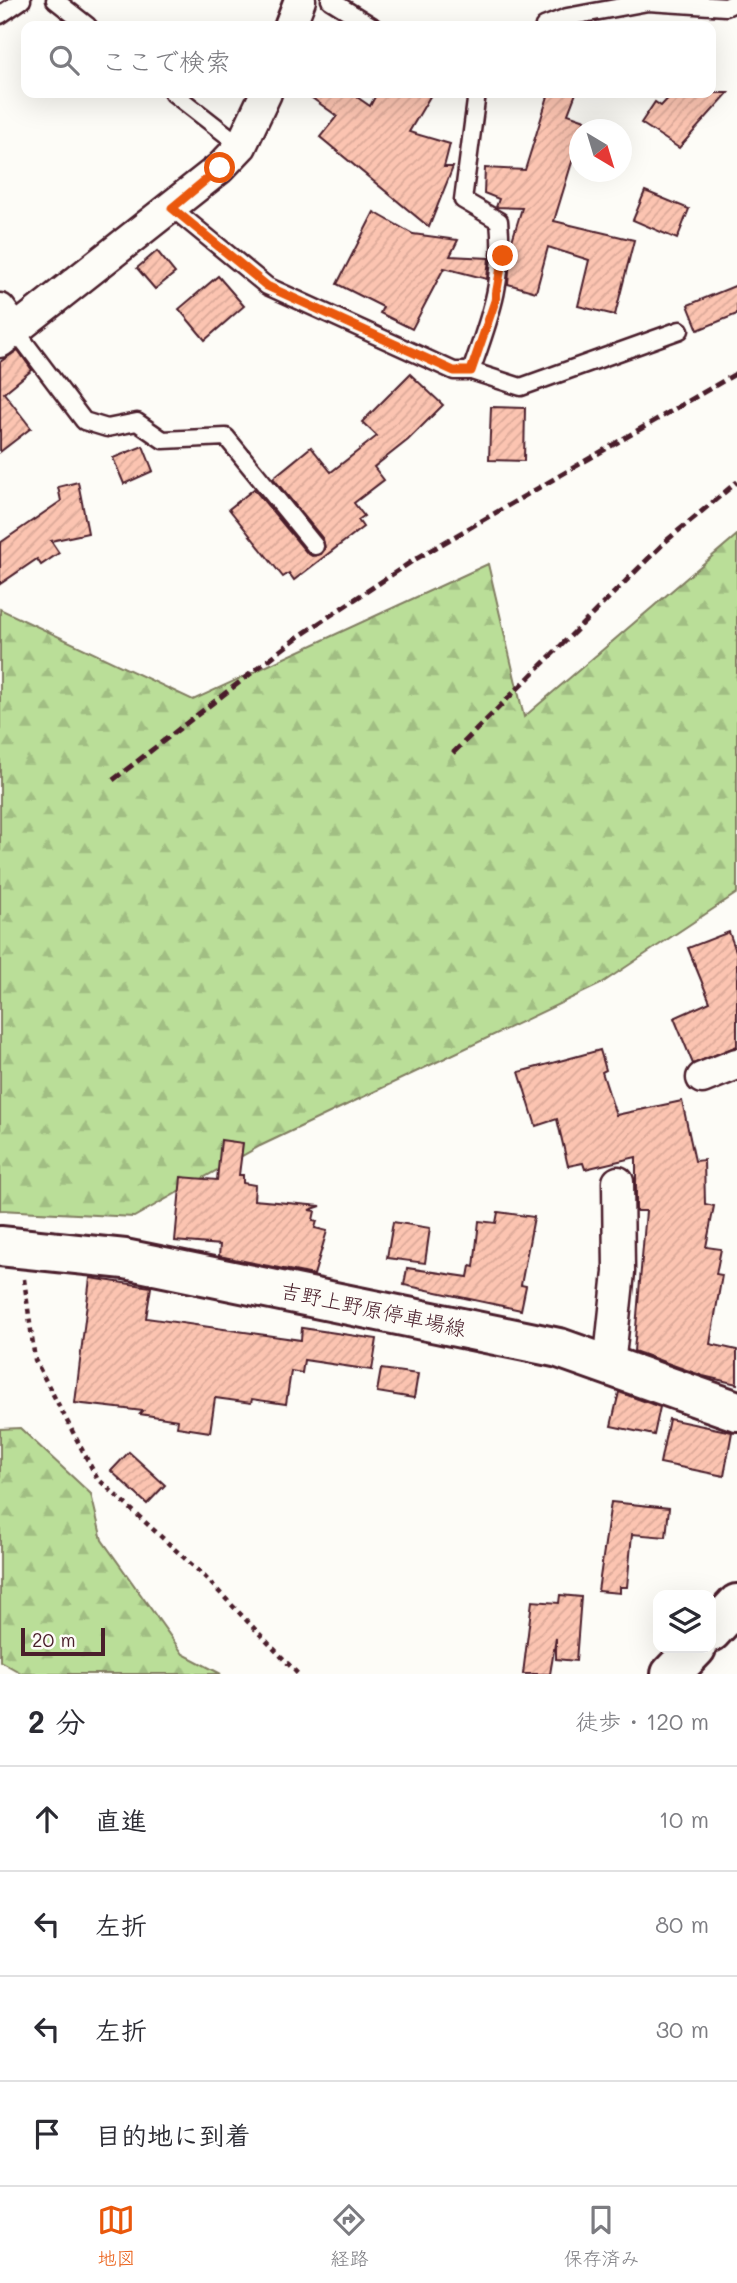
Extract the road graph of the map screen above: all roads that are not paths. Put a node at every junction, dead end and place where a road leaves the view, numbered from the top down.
1 (22, 0) edge
2 (55, 0) edge
3 (300, 0) edge
4 (330, 0) edge
5 (737, 2) edge
6 (0, 15) edge
7 (82, 21) edge
8 (292, 21) edge
9 (364, 21) edge
10 (558, 21) edge
11 (179, 98) edge
12 (264, 98) edge
13 (476, 98) edge
14 (241, 146) junction
15 (172, 208) junction
16 (5, 327) edge
17 (680, 330) dead end
18 (471, 371) junction
19 (315, 545) dead end
20 (737, 1064) edge
21 (702, 1078) dead end
22 (618, 1182) dead end
23 (0, 1245) edge
24 (609, 1366) junction
25 (737, 1410) edge
26 (737, 1604) edge
27 (716, 1627) edge
28 (691, 1653) edge
29 (671, 1674) edge

1 - 6 lane
2 - 7 lane
3 - 8 street
4 - 9 lane
5 - 10 lane
11 - 14 lane
12 - 14 street
13 - 18 lane
14 - 15 street
15 - 16 street
15 - 18 lane
16 - 19 lane
17 - 18 lane
20 - 21 street
22 - 24 street
23 - 24 main road, 吉野上野原停車場線
24 - 25 main road, 吉野上野原停車場線
26 - 27 main road
28 - 29 main road

